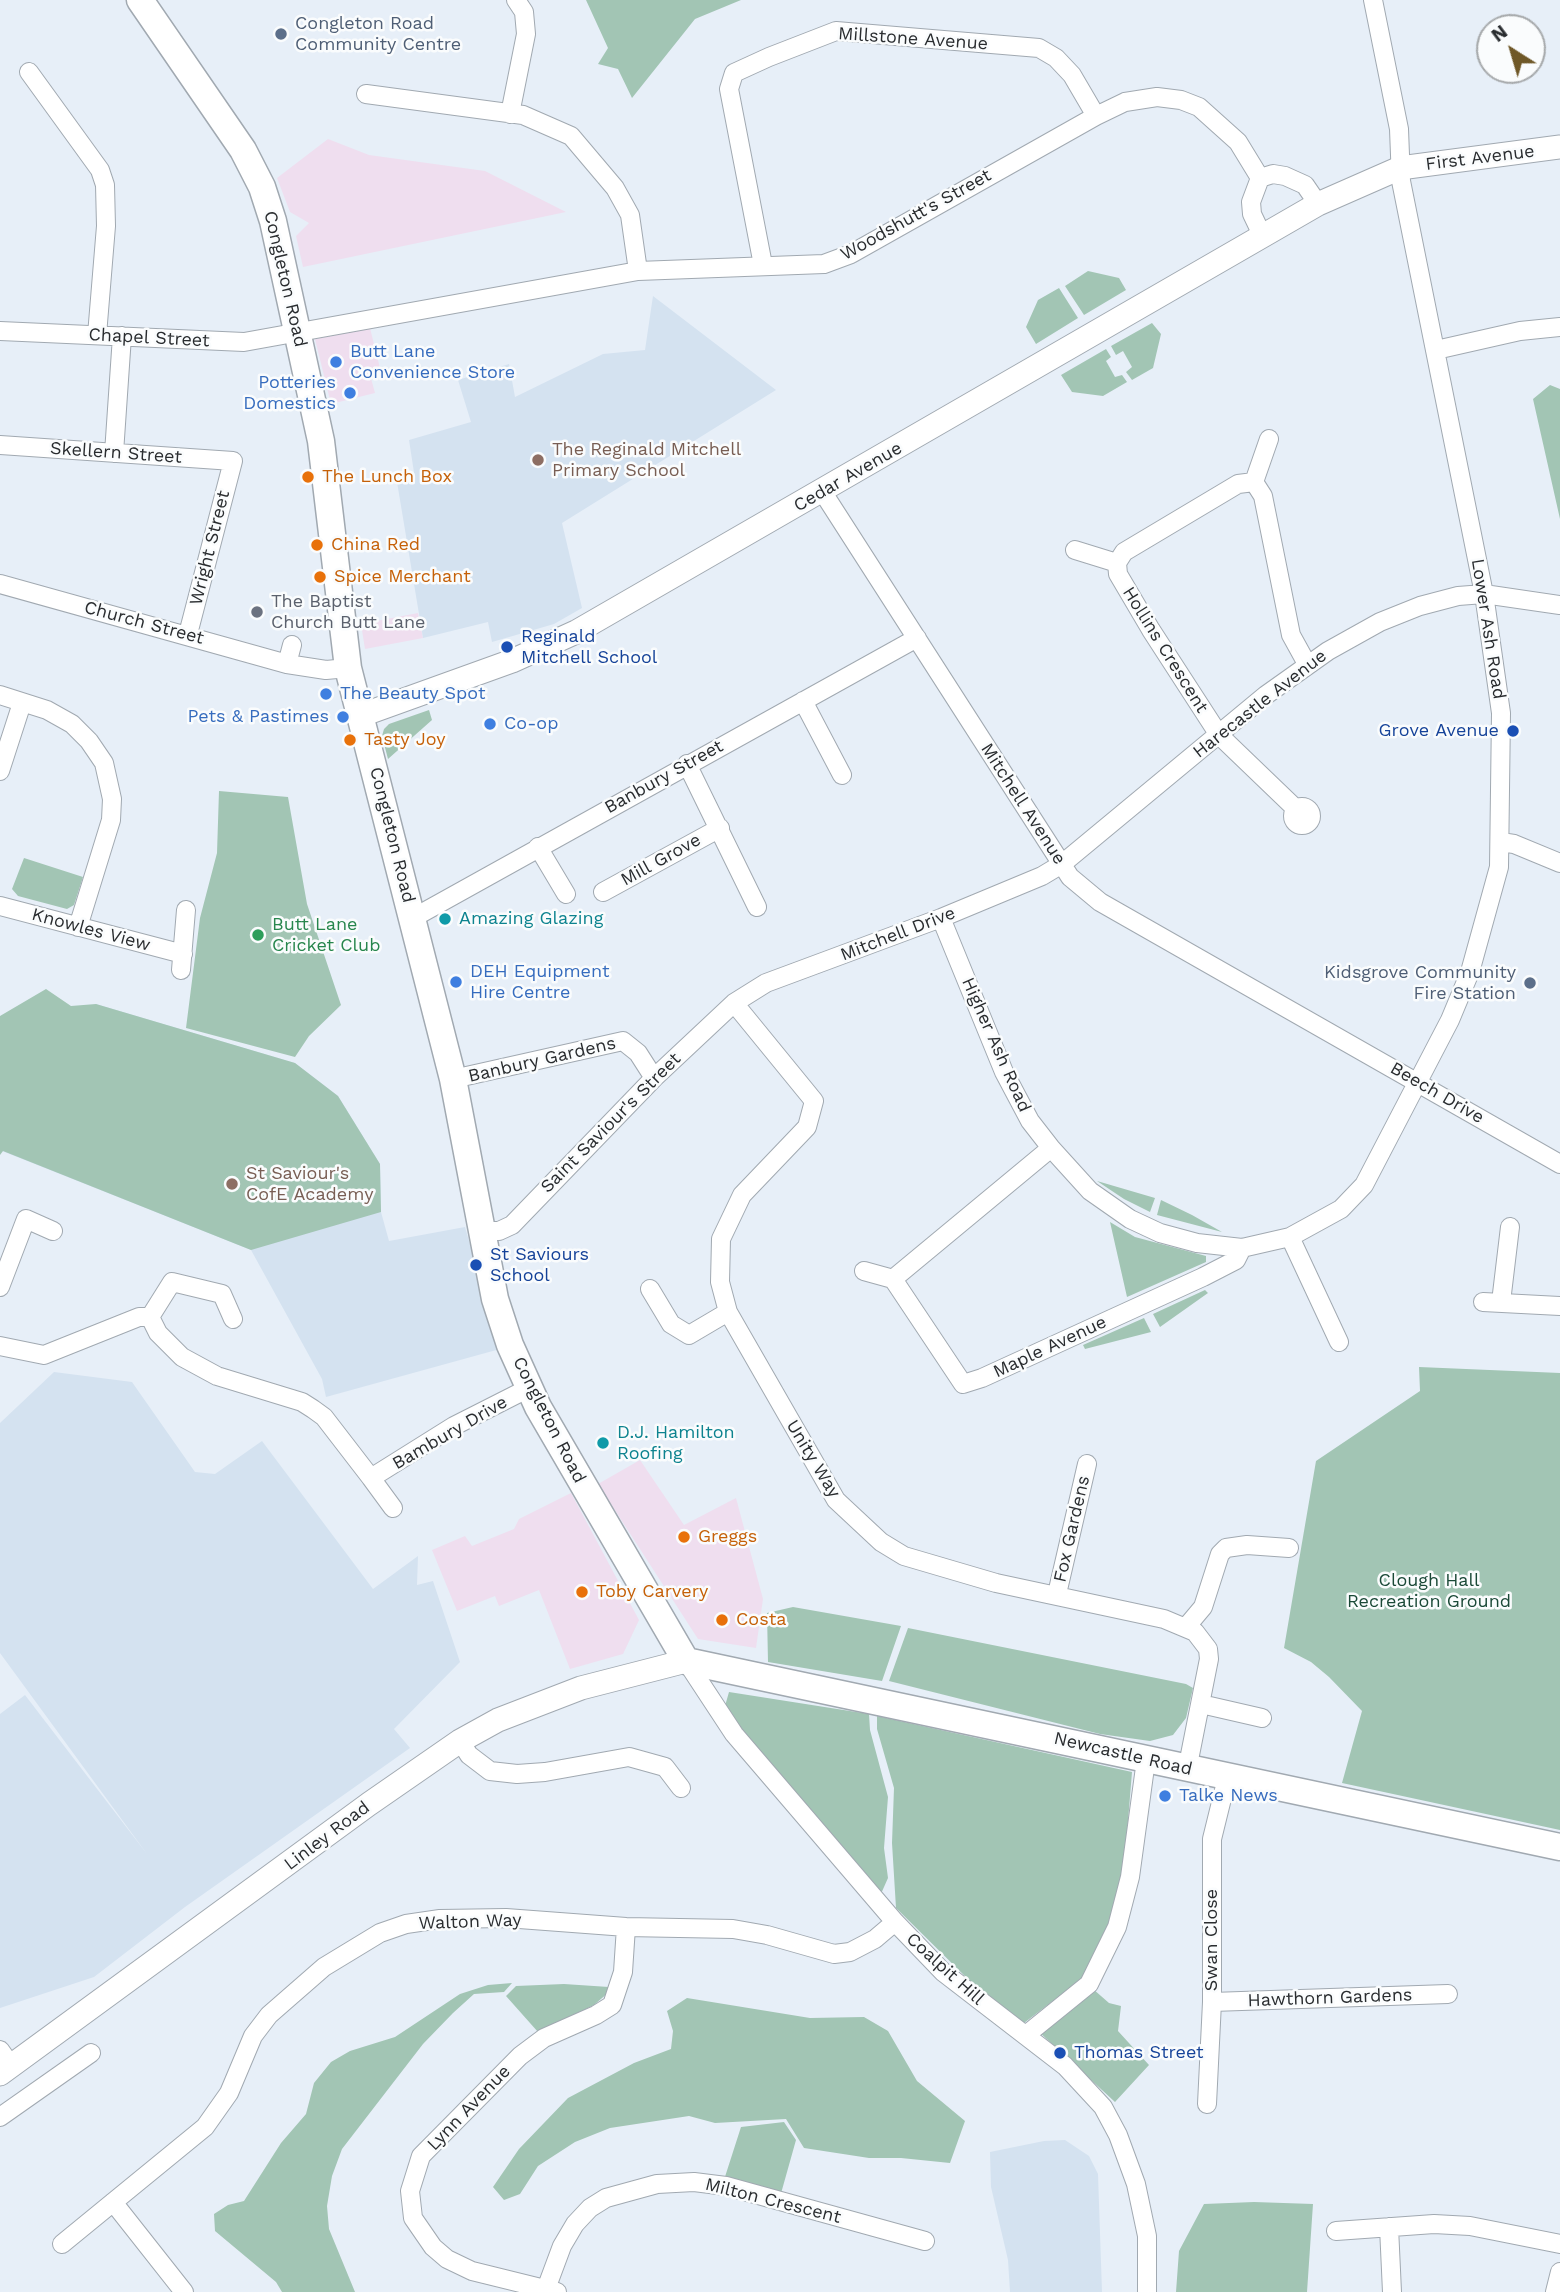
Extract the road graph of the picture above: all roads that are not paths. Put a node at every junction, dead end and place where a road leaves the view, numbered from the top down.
1 (140, 0) edge
2 (516, 0) edge
3 (1373, 0) edge
4 (29, 72) dead end
5 (366, 94) dead end
6 (510, 114) junction
7 (1096, 116) junction
8 (1560, 147) edge
9 (1400, 168) junction
10 (1261, 178) junction
11 (1318, 204) junction
12 (1262, 235) junction
13 (763, 265) junction
14 (638, 271) junction
15 (1560, 327) edge
16 (0, 331) edge
17 (297, 333) junction
18 (97, 335) junction
19 (122, 337) junction
20 (1436, 351) junction
21 (1269, 439) dead end
22 (0, 445) edge
23 (114, 453) junction
24 (233, 461) joint
25 (1254, 482) junction
26 (822, 491) junction
27 (1075, 550) dead end
28 (1117, 563) junction
29 (0, 584) edge
30 (1484, 594) junction
31 (1560, 605) edge
32 (188, 634) junction
33 (917, 638) junction
34 (292, 645) dead end
35 (287, 664) junction
36 (1307, 664) junction
37 (348, 668) junction
38 (0, 695) edge
39 (803, 701) junction
40 (22, 703) junction
41 (362, 715) junction
42 (1219, 735) junction
43 (687, 764) junction
44 (0, 771) edge
45 (842, 775) dead end
46 (1296, 809) dead end
47 (720, 828) junction
48 (1501, 842) junction
49 (538, 847) junction
50 (1560, 863) edge
51 (1062, 864) junction
52 (603, 892) dead end
53 (566, 894) dead end
54 (0, 906) edge
55 (757, 907) dead end
56 (187, 910) dead end
57 (413, 918) junction
58 (941, 918) junction
59 (78, 927) junction
60 (734, 1003) junction
61 (1314, 1022) joint
62 (654, 1078) junction
63 (453, 1079) junction
64 (1419, 1081) junction
65 (1051, 1148) junction
66 (1560, 1164) edge
67 (1510, 1227) dead end
68 (53, 1231) dead end
69 (483, 1231) junction
70 (1290, 1237) junction
71 (1242, 1248) junction
72 (864, 1271) dead end
73 (893, 1279) junction
74 (0, 1287) edge
75 (650, 1289) dead end
76 (1560, 1306) edge
77 (728, 1312) junction
78 (150, 1317) junction
79 (233, 1319) dead end
80 (1339, 1342) dead end
81 (0, 1346) edge
82 (529, 1388) junction
83 (1087, 1464) dead end
84 (371, 1478) junction
85 (393, 1508) dead end
86 (1281, 1552) dead end
87 (1057, 1594) junction
88 (1187, 1626) junction
89 (686, 1661) junction
90 (729, 1670) junction
91 (712, 1700) junction
92 (1201, 1704) junction
93 (1262, 1718) dead end
94 (460, 1741) junction
95 (1146, 1760) junction
96 (1187, 1770) junction
97 (1227, 1778) junction
98 (681, 1788) dead end
99 (1560, 1847) edge
100 (895, 1922) junction
101 (626, 1927) junction
102 (1448, 1994) dead end
103 (1212, 2002) junction
104 (1026, 2035) junction
105 (91, 2053) dead end
106 (4, 2064) edge
107 (1208, 2104) dead end
108 (0, 2117) edge
109 (113, 2202) junction
110 (1389, 2227) junction
111 (1336, 2231) dead end
112 (925, 2241) dead end
113 (62, 2244) dead end
114 (1560, 2244) edge
115 (1560, 2272) edge
116 (552, 2290) edge
117 (184, 2292) edge
118 (1147, 2292) edge
119 (1392, 2292) edge
120 (1555, 2292) edge

1 - 17 highway, Congleton Road
2 - 6 street
3 - 9 street, Lower Ash Road
4 - 18 street
5 - 6 street
6 - 14 street
7 - 10 street, Woodshutt's Street
7 - 13 street, Woodshutt's Street
7 - 13 street, Millstone Avenue
8 - 9 main road, First Avenue
9 - 11 main road, Cedar Avenue
9 - 20 street, Lower Ash Road
10 - 11 street
10 - 12 street
11 - 12 main road, Cedar Avenue
12 - 26 main road, Cedar Avenue
13 - 14 street, Woodshutt's Street
14 - 17 street, Woodshutt's Street
15 - 20 street
16 - 18 street, Chapel Street
17 - 19 street, Chapel Street
17 - 37 highway, Congleton Road
18 - 19 street, Chapel Street
19 - 23 street
20 - 30 street, Lower Ash Road
21 - 25 street
22 - 23 street, Skellern Street
23 - 24 street, Skellern Street
24 - 32 street, Wright Street
25 - 28 street
25 - 36 street
26 - 33 street, Mitchell Avenue
26 - 41 main road, Cedar Avenue
27 - 28 street
28 - 42 street, Hollins Crescent
29 - 32 street, Church Street
30 - 31 street
30 - 36 street, Harecastle Avenue
30 - 48 street, Lower Ash Road
32 - 35 street, Church Street
33 - 39 street, Banbury Street
33 - 51 street, Mitchell Avenue
34 - 35 street
35 - 37 street, Church Street
36 - 42 street, Harecastle Avenue
37 - 41 highway, Congleton Road
38 - 40 street
39 - 43 street, Banbury Street
39 - 45 street
40 - 44 street
40 - 59 street
41 - 57 highway, Congleton Road
42 - 46 street, Hollins Crescent
42 - 51 street, Harecastle Avenue
43 - 47 street
43 - 49 street, Banbury Street
47 - 52 street, Mill Grove
47 - 55 street
48 - 50 street
48 - 64 street, Lower Ash Road
49 - 53 street
49 - 57 street, Banbury Street
51 - 58 street, Mitchell Drive
51 - 61 street, Mitchell Avenue
54 - 59 street, Knowles View
56 - 59 street, Knowles View
57 - 63 highway, Congleton Road
58 - 60 street, Mitchell Drive
58 - 65 street, Higher Ash Road
60 - 62 street, Saint Saviour's Street
60 - 77 street, Unity Way
61 - 64 street, Beech Drive
62 - 63 street, Banbury Gardens
62 - 69 street, Saint Saviour's Street
63 - 69 highway, Congleton Road
64 - 66 street, Beech Drive
64 - 70 street, Higher Ash Road
65 - 71 street, Higher Ash Road
65 - 73 street
67 - 76 street
68 - 74 street
69 - 82 highway, Congleton Road
70 - 71 street, Higher Ash Road
70 - 80 street
71 - 73 street, Maple Avenue
72 - 73 street
75 - 77 street
77 - 87 street, Unity Way
78 - 79 street
78 - 81 street
78 - 84 street, Bambury Drive
82 - 84 street, Bambury Drive
82 - 89 highway, Congleton Road
83 - 87 street, Fox Gardens
84 - 85 street, Bambury Drive
86 - 88 street
87 - 88 street, Unity Way
88 - 92 street
89 - 90 highway, Newcastle Road
89 - 91 street, Coalpit Hill
89 - 94 main road, Linley Road
90 - 91 street
90 - 95 highway, Newcastle Road
91 - 100 street, Coalpit Hill
92 - 93 street
92 - 96 street
94 - 98 street
94 - 106 main road, Linley Road
95 - 96 highway, Newcastle Road
95 - 104 street
96 - 97 highway, Newcastle Road
97 - 99 highway, Newcastle Road
97 - 103 street, Swan Close
100 - 101 street, Walton Way
100 - 104 street, Coalpit Hill
101 - 109 street, Walton Way
101 - 116 street, Lynn Avenue
102 - 103 street, Hawthorn Gardens
103 - 107 street, Swan Close
104 - 118 street, Coalpit Hill
105 - 108 street
109 - 113 street, Walton Way
109 - 117 street
110 - 111 street
110 - 114 street
110 - 119 street
112 - 116 street, Milton Crescent
115 - 120 street

